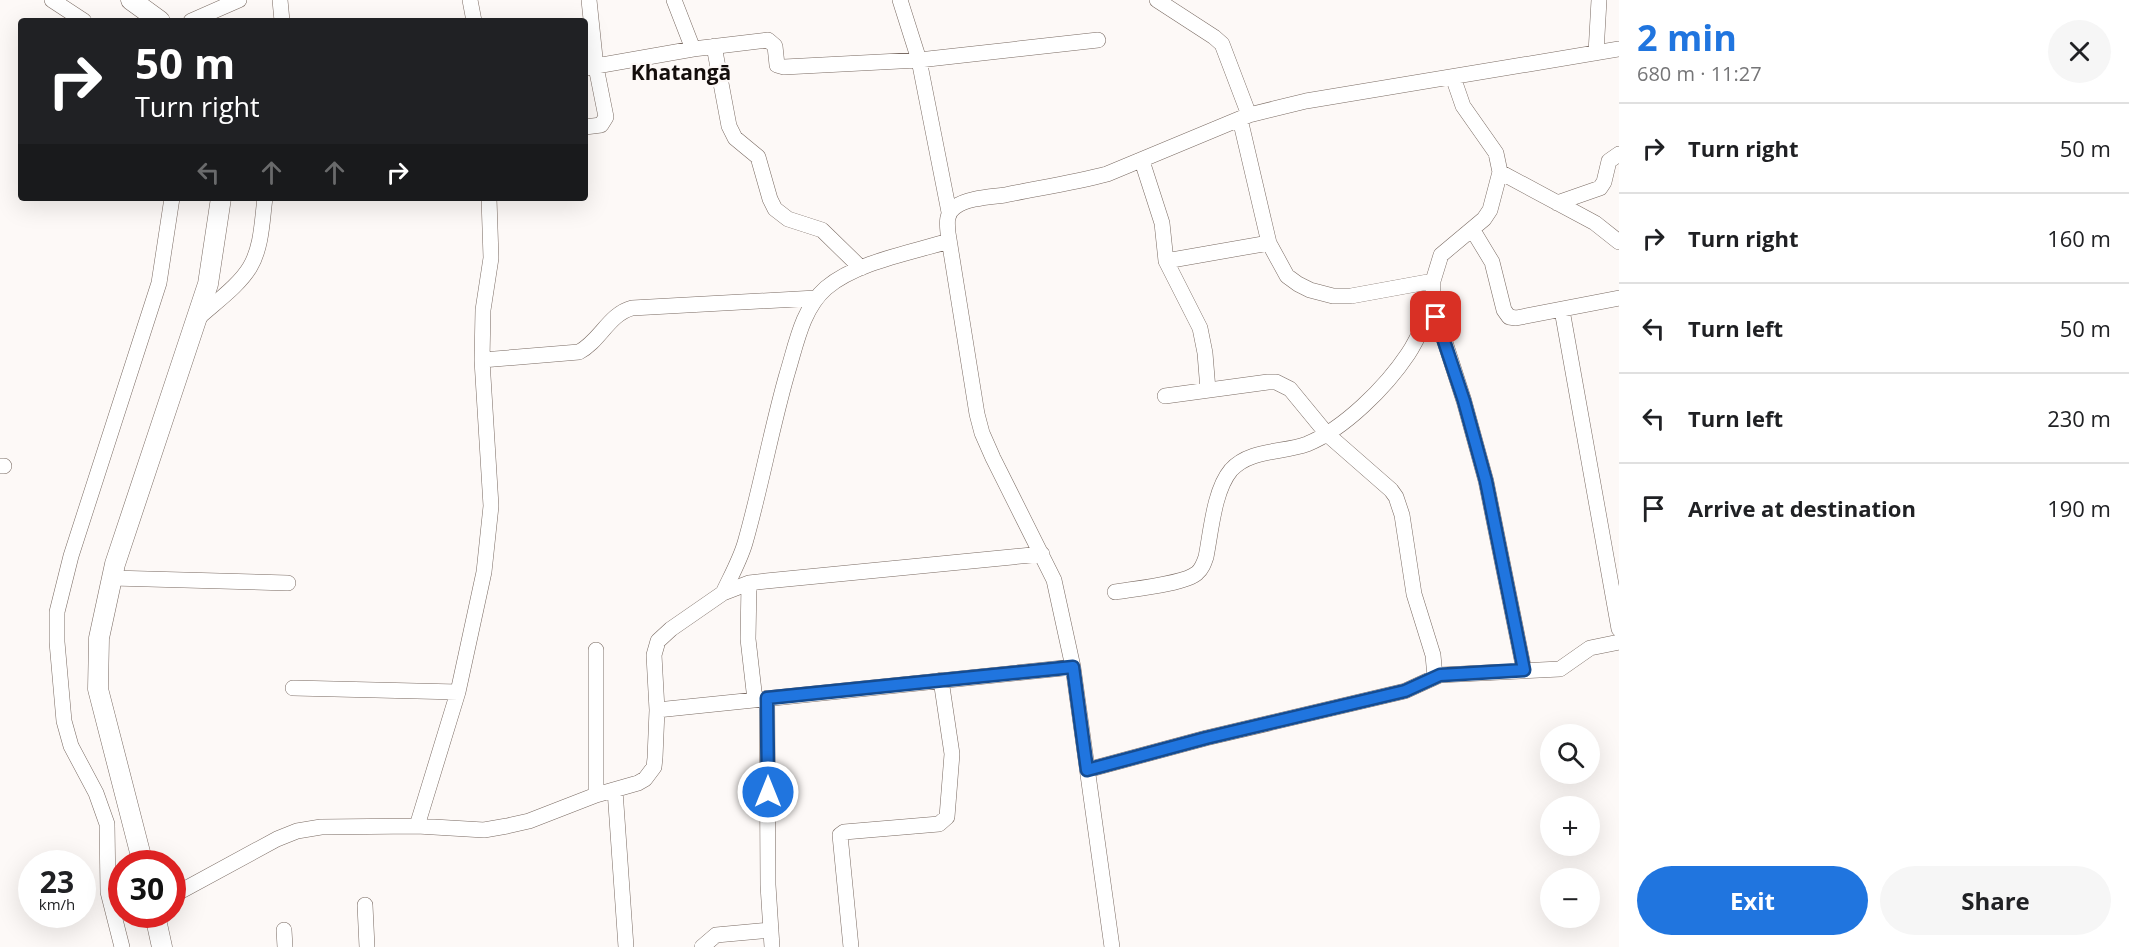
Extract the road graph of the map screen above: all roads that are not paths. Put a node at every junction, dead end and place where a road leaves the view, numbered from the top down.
1 (52, 0) edge
2 (131, 0) edge
3 (239, 0) edge
4 (280, 0) edge
5 (470, 0) edge
6 (589, 0) edge
7 (674, 0) edge
8 (900, 0) edge
9 (1157, 0) edge
10 (1599, 0) edge
11 (79, 18) edge
12 (156, 18) edge
13 (198, 18) edge
14 (282, 18) edge
15 (473, 18) edge
16 (1098, 39) dead end
17 (714, 46) junction
18 (693, 49) junction
19 (1619, 50) edge
20 (1596, 53) junction
21 (918, 60) junction
22 (591, 67) edge
23 (1453, 77) junction
24 (1244, 117) junction
25 (588, 126) edge
26 (1619, 154) edge
27 (1142, 161) junction
28 (1500, 172) junction
29 (172, 201) edge
30 (221, 201) edge
31 (265, 201) edge
32 (489, 201) edge
33 (1557, 203) junction
34 (949, 212) junction
35 (1472, 229) junction
36 (949, 241) junction
37 (1619, 242) edge
38 (1269, 243) junction
39 (1166, 261) junction
40 (861, 268) junction
41 (1432, 281) junction
42 (816, 298) junction
43 (1619, 298) edge
44 (1433, 305) junction
45 (1562, 310) junction
46 (196, 320) junction
47 (483, 360) junction
48 (1208, 390) junction
49 (1165, 396) dead end
50 (1327, 434) junction
51 (1042, 554) junction
52 (112, 578) junction
53 (288, 583) dead end
54 (749, 583) junction
55 (1115, 592) dead end
56 (723, 593) junction
57 (1619, 629) edge
58 (1619, 642) edge
59 (596, 650) dead end
60 (1073, 667) junction
61 (1524, 670) junction
62 (1435, 677) junction
63 (941, 680) junction
64 (293, 688) dead end
65 (458, 692) junction
66 (761, 699) junction
67 (657, 710) junction
68 (1087, 770) junction
69 (615, 790) junction
70 (596, 795) junction
71 (417, 826) junction
72 (139, 850) edge
73 (186, 888) edge
74 (365, 905) dead end
75 (157, 928) edge
76 (284, 930) dead end
77 (771, 930) junction
78 (122, 947) edge
79 (162, 947) edge
80 (285, 947) edge
81 (367, 947) edge
82 (626, 947) edge
83 (702, 947) edge
84 (772, 947) edge
85 (851, 947) edge
86 (1112, 947) edge

1 - 11 street
2 - 12 main road
3 - 13 street
4 - 14 street
5 - 15 street
6 - 22 street
7 - 18 street
8 - 21 street
9 - 24 street
10 - 20 street
16 - 21 street
17 - 18 street
17 - 21 street
17 - 40 street
18 - 22 street
19 - 20 street
20 - 23 street
21 - 34 street
22 - 25 street
23 - 24 street
23 - 28 street
24 - 27 street
24 - 38 street
26 - 33 street
27 - 34 street
27 - 39 street
28 - 33 street
28 - 35 street
29 - 78 street
30 - 46 main road
31 - 46 street
32 - 47 street
33 - 37 street
34 - 36 street
35 - 41 street
35 - 45 street
36 - 40 street
36 - 51 street
38 - 39 street
38 - 41 street
39 - 48 street
40 - 42 street
41 - 44 street
42 - 47 street
42 - 56 street
43 - 45 street
44 - 50 street
44 - 61 street
45 - 57 street
46 - 52 main road
47 - 65 street
48 - 49 street
48 - 50 street
50 - 55 street
50 - 62 street
51 - 54 street
51 - 60 street
52 - 53 street
52 - 72 main road
54 - 56 street
54 - 66 street
56 - 67 street
58 - 61 street
59 - 70 street
60 - 63 street
60 - 68 street
61 - 62 street
62 - 68 street
63 - 66 street
63 - 85 street
64 - 65 street
65 - 71 street
66 - 67 street
66 - 77 street
67 - 69 street
68 - 86 street
69 - 70 street
69 - 82 street
70 - 71 street
71 - 73 street
74 - 81 street
75 - 79 main road
76 - 80 street
77 - 83 street
77 - 84 street

